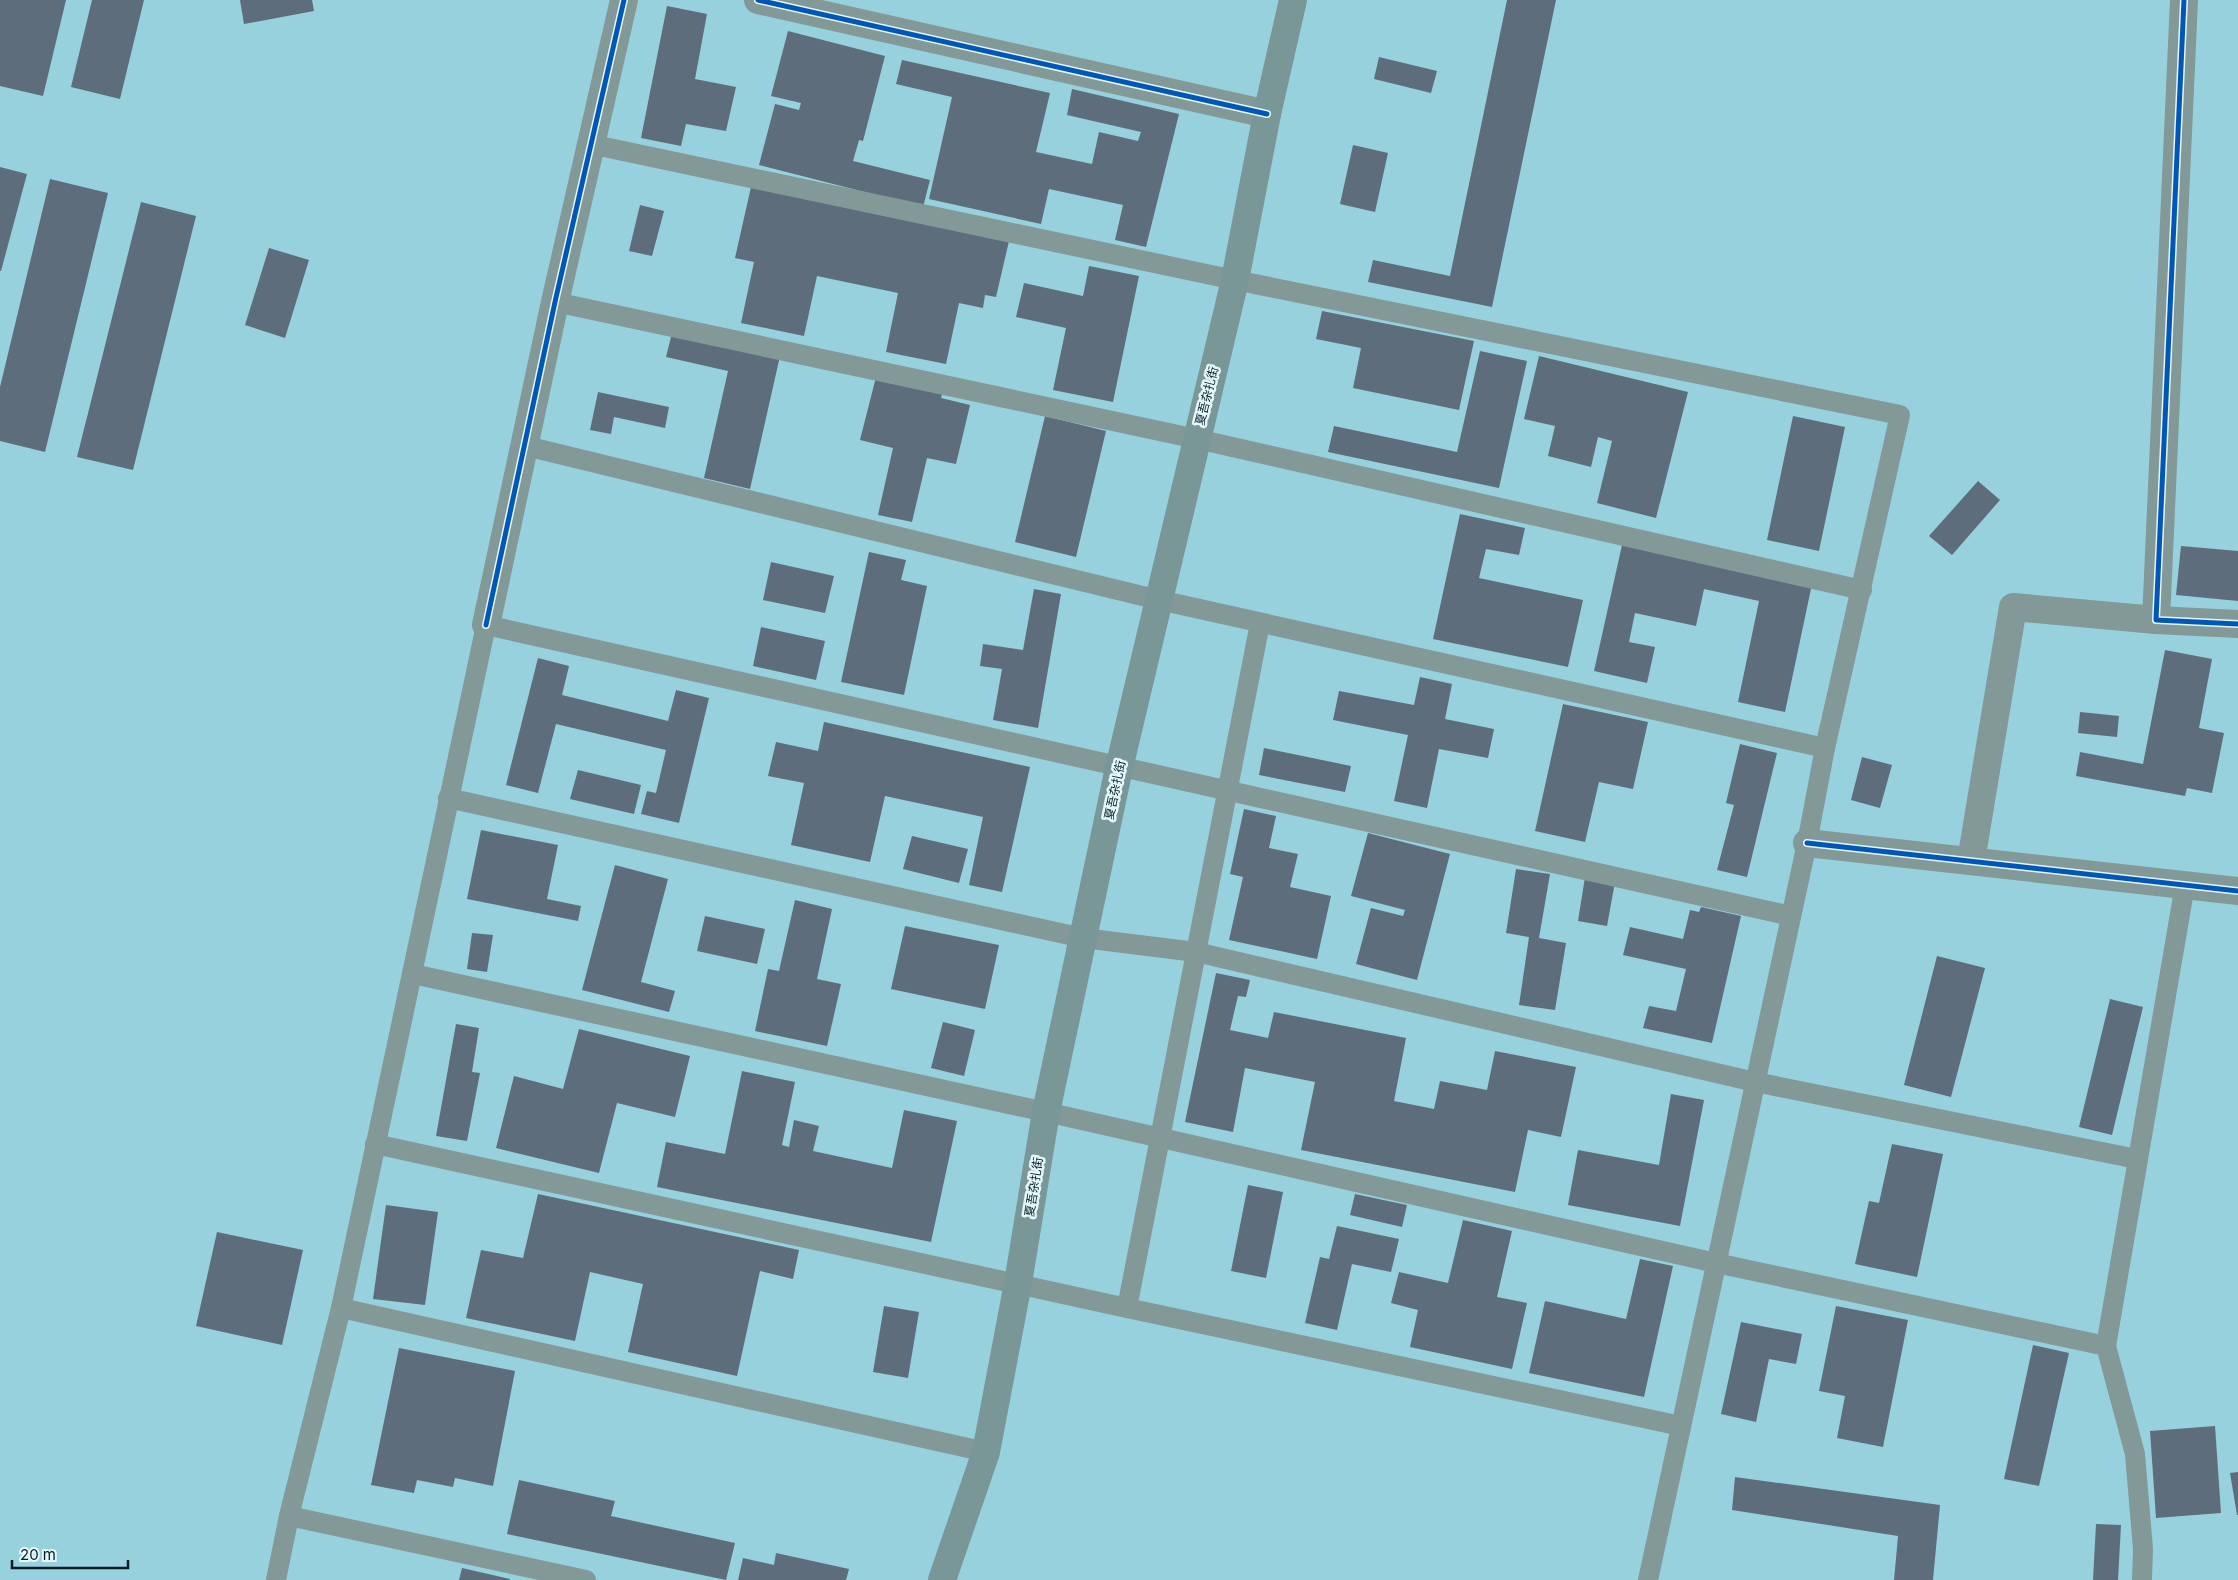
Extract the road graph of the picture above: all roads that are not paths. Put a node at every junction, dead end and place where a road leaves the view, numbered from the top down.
1 (624, 0) edge
2 (758, 0) edge
3 (1293, 0) edge
4 (2184, 0) edge
5 (1267, 114) junction
6 (590, 144) junction
7 (1235, 280) junction
8 (555, 302) junction
9 (1197, 439) junction
10 (526, 446) junction
11 (1862, 590) junction
12 (1159, 600) junction
13 (2156, 620) junction
14 (1260, 623) junction
15 (2238, 624) edge
16 (486, 625) junction
17 (1825, 748) junction
18 (1120, 768) junction
19 (1227, 790) junction
20 (448, 798) junction
21 (1807, 843) junction
22 (1970, 861) junction
23 (2184, 885) junction
24 (2238, 891) edge
25 (1791, 916) junction
26 (1084, 938) junction
27 (1196, 952) junction
28 (413, 974) junction
29 (1755, 1082) junction
30 (1046, 1112) junction
31 (1160, 1137) junction
32 (376, 1144) junction
33 (2138, 1159) junction
34 (1716, 1262) junction
35 (1018, 1283) junction
36 (341, 1308) junction
37 (1127, 1308) junction
38 (2106, 1346) junction
39 (1681, 1426) junction
40 (986, 1452) junction
41 (289, 1516) junction
42 (276, 1580) edge
43 (586, 1580) edge
44 (942, 1580) edge
45 (1648, 1580) edge
46 (2142, 1580) edge

1 - 6 street
2 - 5 street
3 - 5 main road, 夏吾杂扎街
4 - 13 street
5 - 7 main road, 夏吾杂扎街
6 - 7 lane
6 - 8 street
7 - 9 main road, 夏吾杂扎街
7 - 11 lane
8 - 9 lane
8 - 10 street
9 - 11 lane
9 - 12 main road, 夏吾杂扎街
10 - 12 lane
10 - 16 street
11 - 17 lane
12 - 14 lane
12 - 18 main road, 夏吾杂扎街
13 - 15 street
13 - 22 street
14 - 17 lane
14 - 19 lane
16 - 18 lane
16 - 20 lane
17 - 21 lane
18 - 19 lane
18 - 26 main road, 夏吾杂扎街
19 - 25 lane
19 - 27 lane
20 - 26 lane
20 - 28 lane
21 - 22 street
21 - 25 lane
22 - 23 street
23 - 24 street
23 - 33 lane
25 - 29 lane
26 - 27 lane
26 - 30 main road, 夏吾杂扎街
27 - 29 lane
27 - 31 lane
28 - 30 lane
28 - 32 lane
29 - 33 lane
29 - 34 lane
30 - 31 lane
30 - 35 main road, 夏吾杂扎街
31 - 34 lane
31 - 37 lane
32 - 35 lane
32 - 36 lane
33 - 38 lane
34 - 38 lane
34 - 39 lane
35 - 37 lane
35 - 40 main road, 夏吾杂扎街
36 - 40 lane
36 - 41 lane
37 - 39 lane
38 - 46 lane
39 - 45 lane
40 - 44 main road, 夏吾杂扎街
41 - 42 lane
41 - 43 lane

